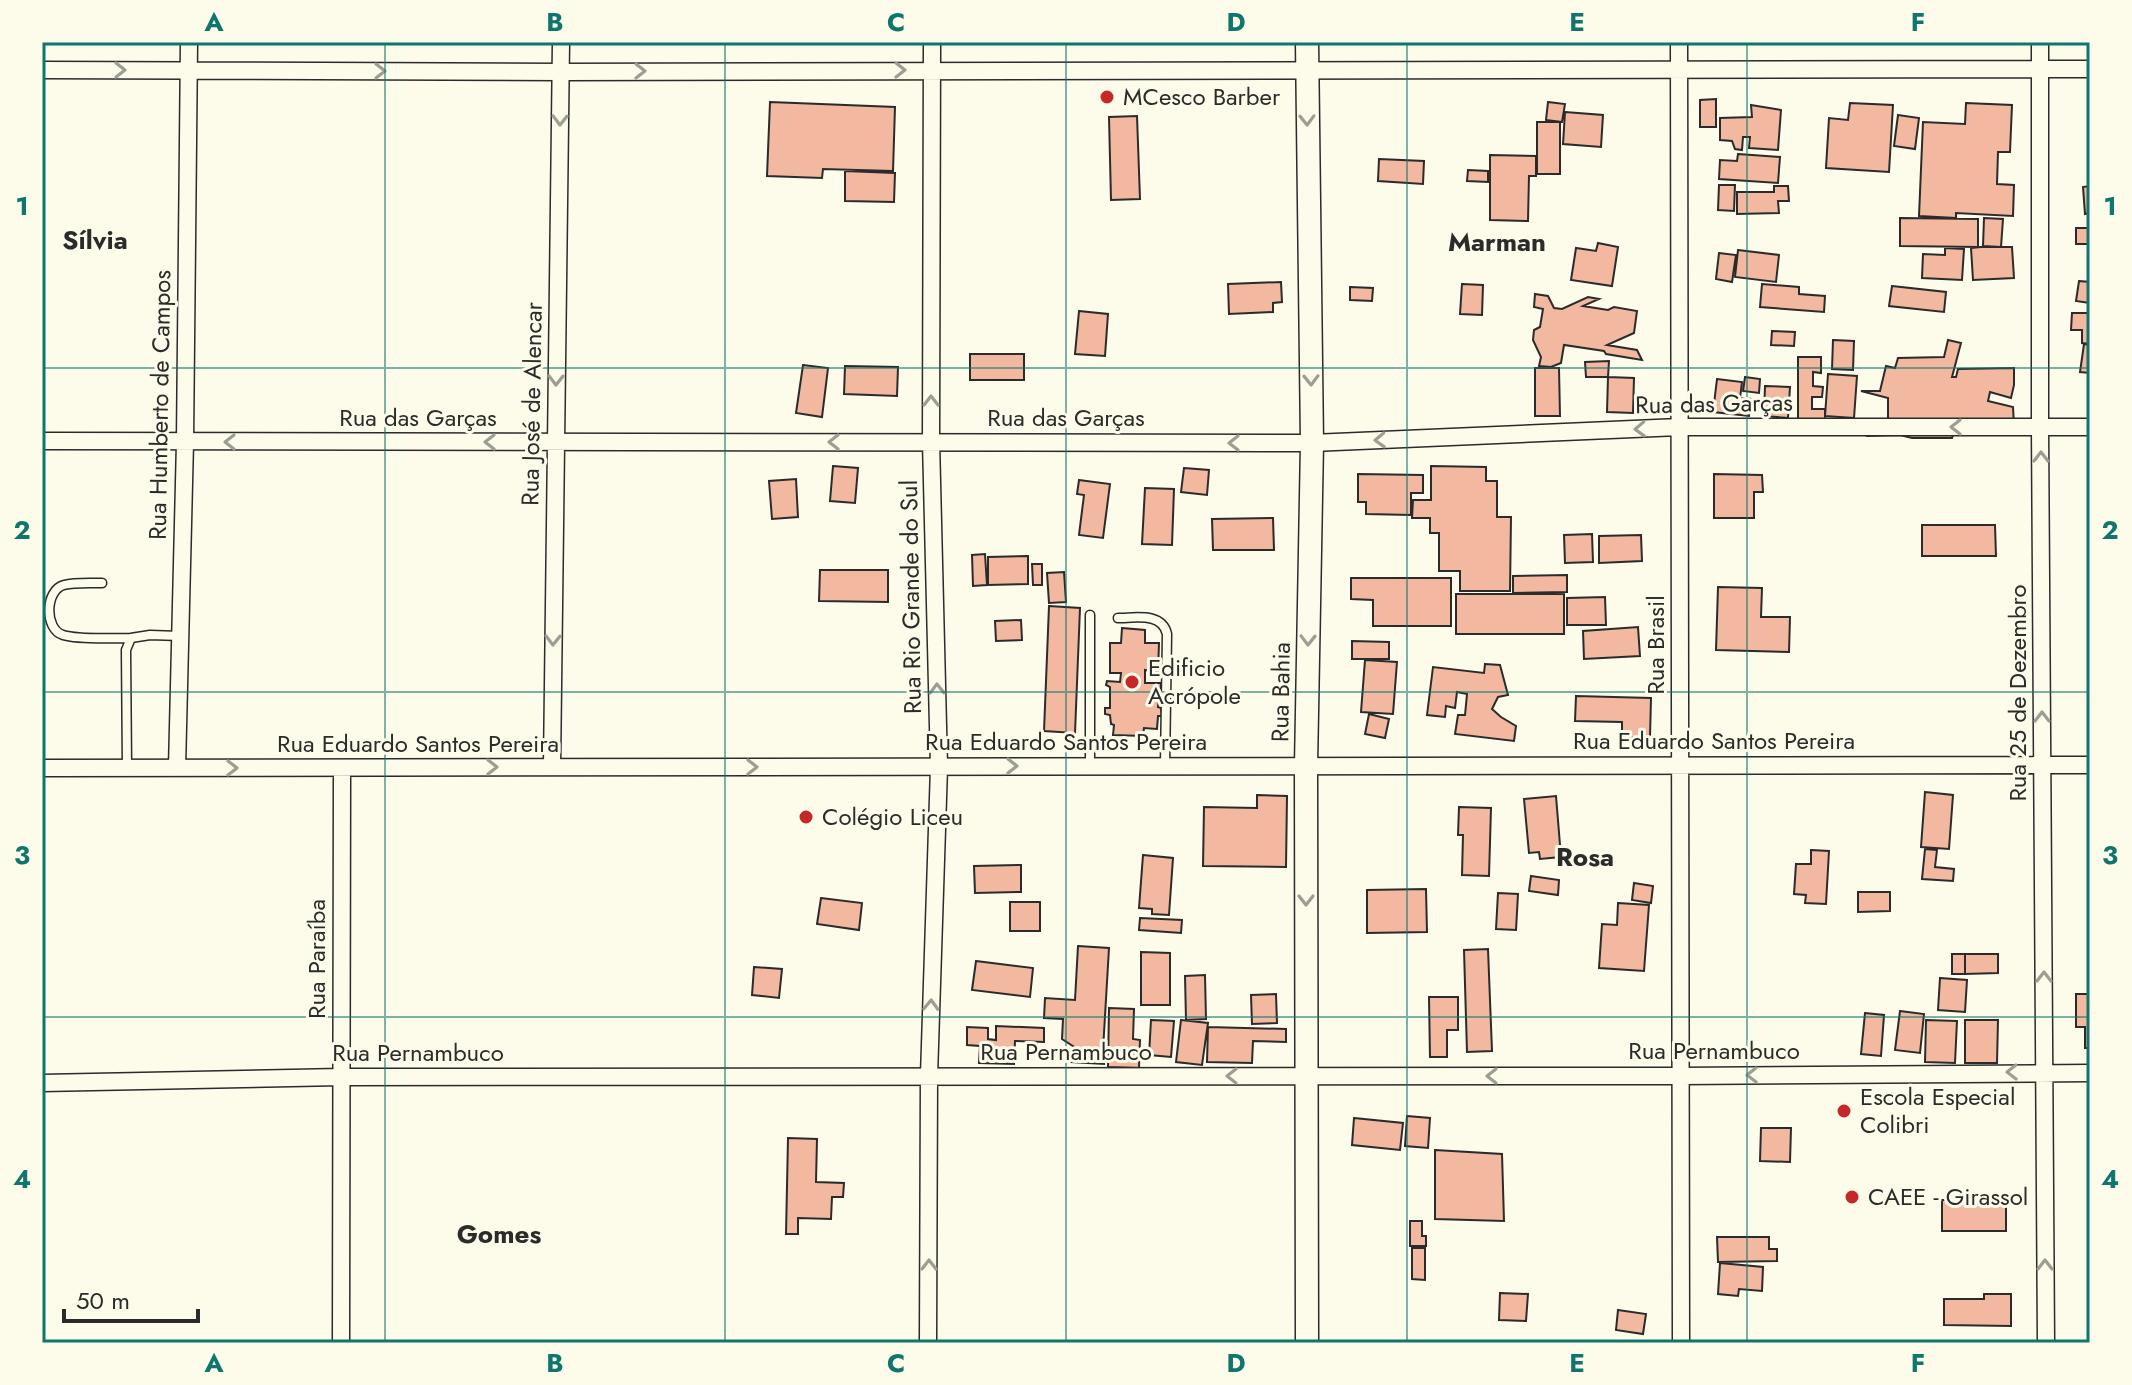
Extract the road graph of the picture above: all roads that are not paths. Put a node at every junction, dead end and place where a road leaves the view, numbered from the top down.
1 (189, 42) edge
2 (561, 42) edge
3 (932, 42) edge
4 (1307, 42) edge
5 (1679, 42) edge
6 (2040, 42) edge
7 (2040, 69) junction
8 (2090, 69) edge
9 (42, 70) edge
10 (932, 70) junction
11 (1307, 70) junction
12 (1680, 70) junction
13 (189, 71) junction
14 (561, 72) junction
15 (1679, 427) junction
16 (2040, 427) junction
17 (2090, 427) edge
18 (42, 441) edge
19 (931, 441) junction
20 (185, 442) junction
21 (556, 442) junction
22 (1312, 443) junction
23 (102, 583) dead end
24 (1090, 615) dead end
25 (1118, 618) dead end
26 (180, 636) junction
27 (131, 638) junction
28 (1680, 765) junction
29 (2042, 765) junction
30 (2090, 765) edge
31 (1090, 766) junction
32 (1165, 766) junction
33 (1306, 766) junction
34 (552, 767) junction
35 (939, 767) junction
36 (42, 768) edge
37 (127, 768) junction
38 (177, 768) junction
39 (342, 768) junction
40 (2044, 1072) junction
41 (2090, 1073) edge
42 (929, 1076) junction
43 (1307, 1076) junction
44 (1680, 1076) junction
45 (341, 1077) junction
46 (42, 1083) edge
47 (341, 1343) edge
48 (928, 1343) edge
49 (1307, 1343) edge
50 (1681, 1343) edge
51 (2046, 1343) edge

1 - 13 street, Rua Humberto de Campos
2 - 14 street, Rua José de Alencar
3 - 10 street, Rua Rio Grande do Sul
4 - 11 main road, Rua Bahia
5 - 12 street, Rua Brasil
6 - 7 street, Rua 25 de Dezembro
7 - 8 street
7 - 12 street
7 - 16 street, Rua 25 de Dezembro
9 -> 13 street
10 - 11 street
14 -> 10 street
19 -> 10 street, Rua Rio Grande do Sul
11 - 12 street
11 -> 22 main road, Rua Bahia
12 - 15 street, Rua Brasil
13 -> 14 street
13 - 20 street, Rua Humberto de Campos
14 -> 21 street, Rua José de Alencar
16 -> 15 street, Rua das Garças
15 -> 22 street, Rua das Garças
15 - 28 street, Rua Brasil
16 - 17 street, Rua das Garças
29 -> 16 street, Rua 25 de Dezembro
18 - 20 street, Rua das Garças
19 -> 21 street, Rua das Garças
22 -> 19 street, Rua das Garças
35 -> 19 street, Rua Rio Grande do Sul
21 -> 20 street, Rua das Garças
20 - 26 street, Rua Humberto de Campos
21 -> 34 street, Rua José de Alencar
22 -> 33 main road, Rua Bahia
23 - 27 lane
24 - 31 lane
25 - 32 lane
26 - 27 lane
26 - 38 street, Rua Humberto de Campos
27 - 37 lane
28 - 29 street, Rua Eduardo Santos Pereira
28 - 33 street, Rua Eduardo Santos Pereira
28 - 44 street, Rua Brasil
29 - 30 street, Rua Eduardo Santos Pereira
40 -> 29 street, Rua 25 de Dezembro
31 - 32 street, Rua Eduardo Santos Pereira
35 -> 31 street, Rua Eduardo Santos Pereira
32 - 33 street, Rua Eduardo Santos Pereira
33 -> 43 main road, Rua Bahia
34 -> 35 street, Rua Eduardo Santos Pereira
39 -> 34 street, Rua Eduardo Santos Pereira
42 -> 35 street, Rua Rio Grande do Sul
36 - 37 street, Rua Eduardo Santos Pereira
37 - 38 street, Rua Eduardo Santos Pereira
38 -> 39 street, Rua Eduardo Santos Pereira
39 - 45 street, Rua Paraíba
40 - 41 street, Rua Pernambuco
40 -> 44 street, Rua Pernambuco
51 -> 40 street, Rua 25 de Dezembro
43 -> 42 street, Rua Pernambuco
42 - 45 street, Rua Pernambuco
48 -> 42 street, Rua Rio Grande do Sul
44 -> 43 street, Rua Pernambuco
43 - 49 main road, Rua Bahia
44 - 50 street, Rua Brasil
45 - 46 street, Rua Pernambuco
45 - 47 street, Rua Paraíba

